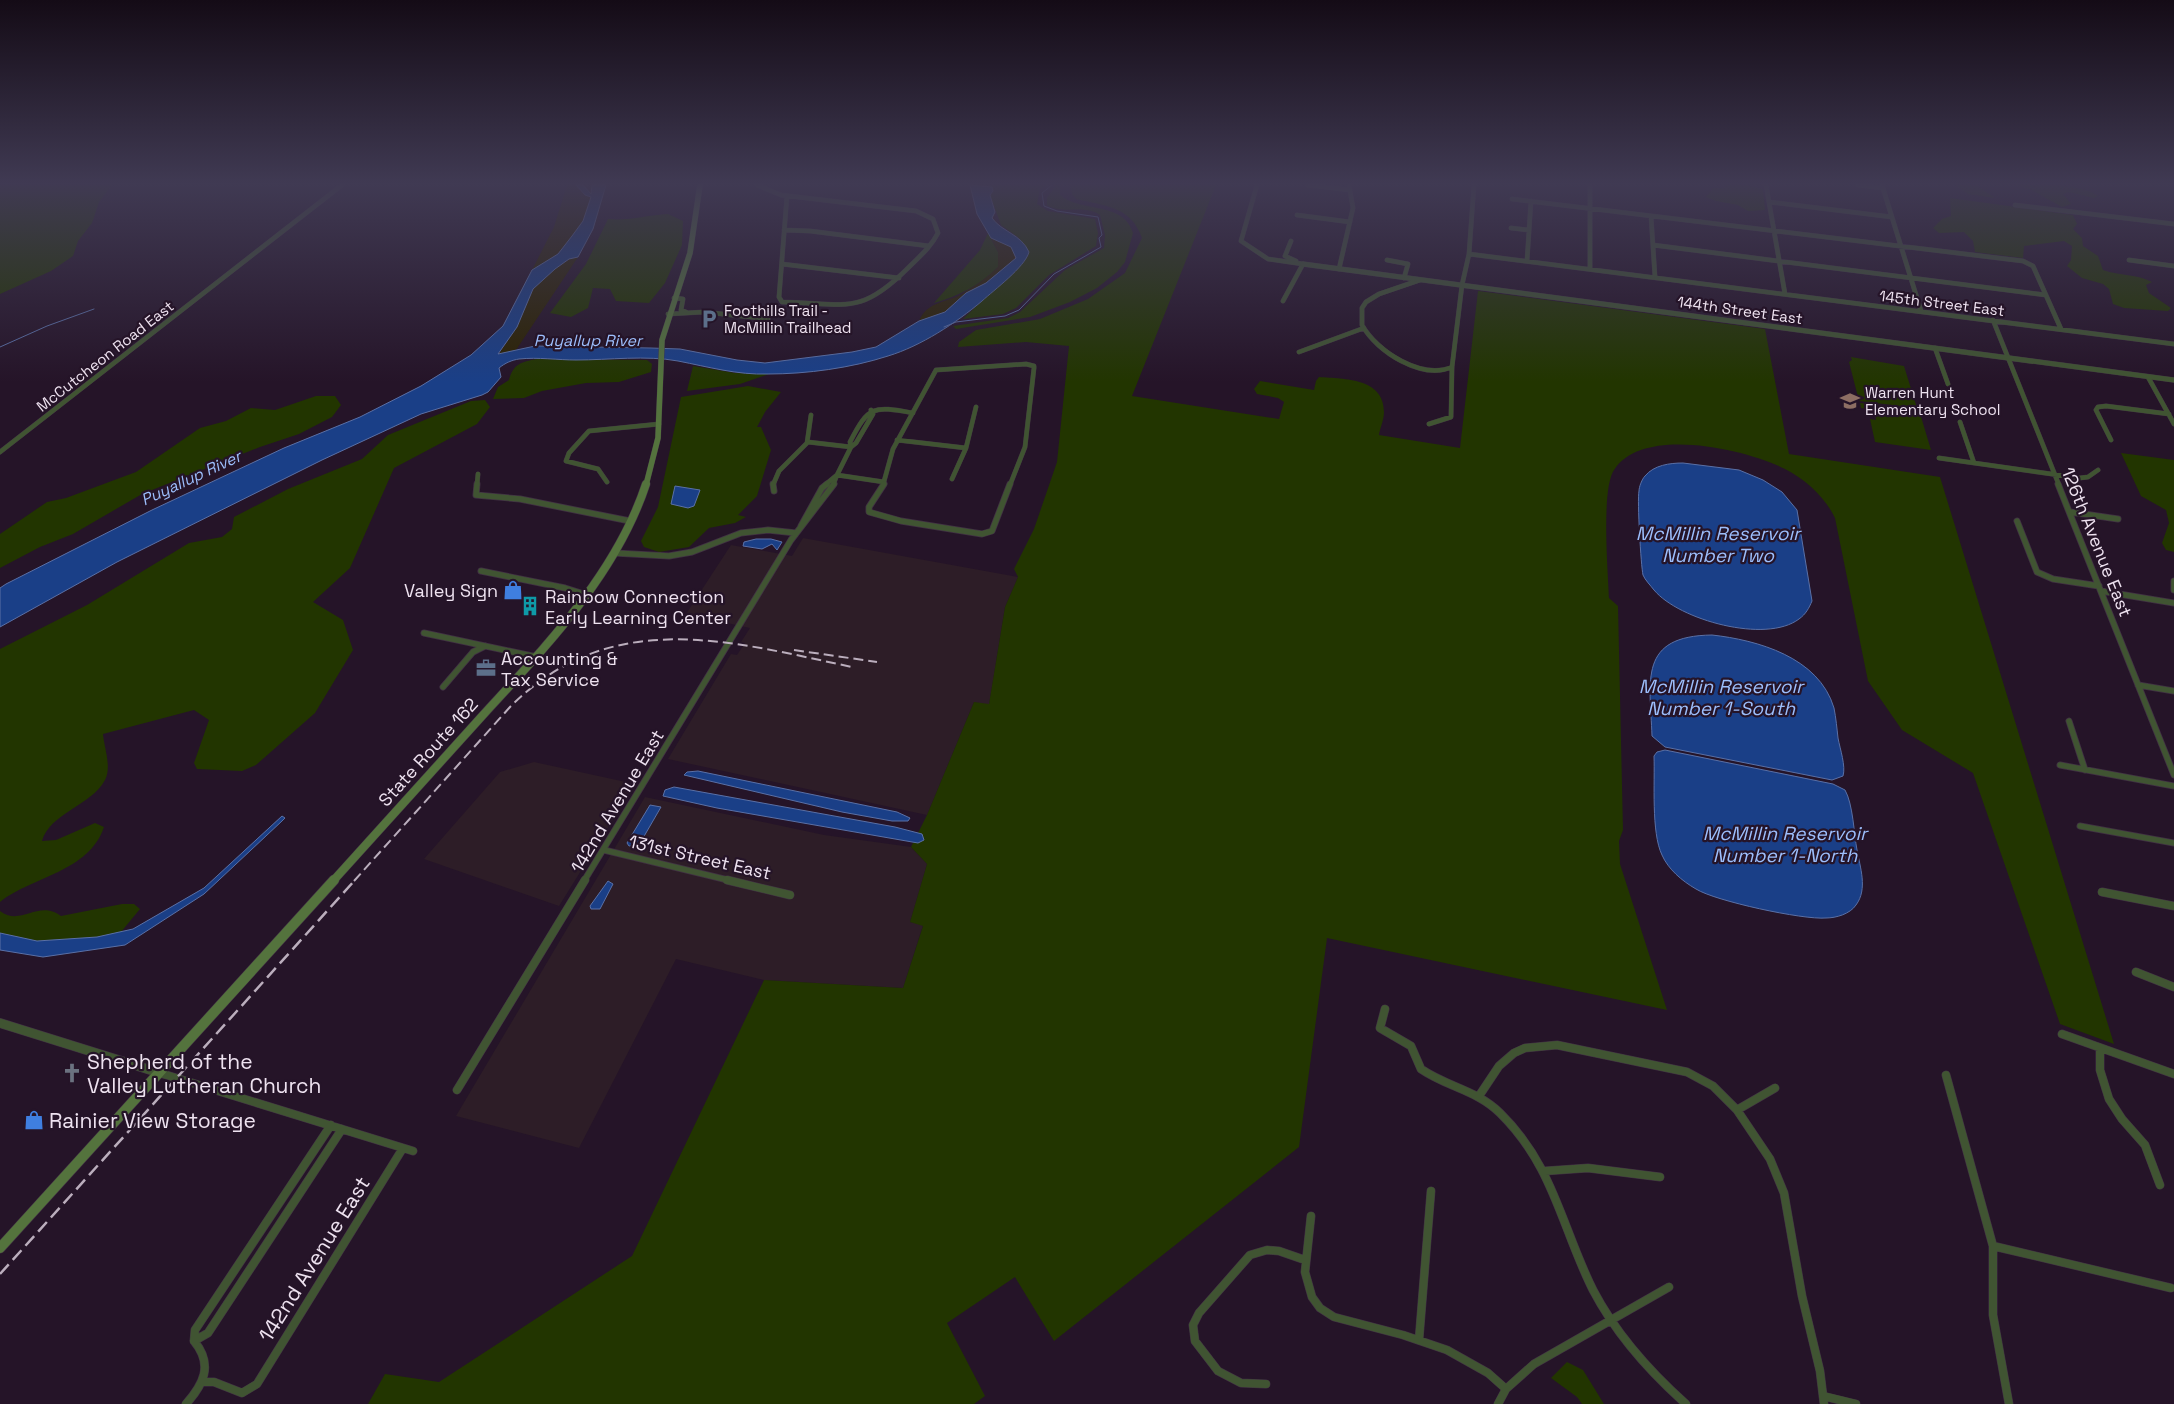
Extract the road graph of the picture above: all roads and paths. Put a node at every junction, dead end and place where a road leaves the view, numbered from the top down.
1 (258, 251) edge
2 (690, 251) edge
3 (783, 251) edge
4 (925, 251) edge
5 (1255, 251) edge
6 (1287, 251) edge
7 (1343, 251) edge
8 (1469, 251) edge
9 (1528, 251) edge
10 (1590, 251) edge
11 (1653, 251) edge
12 (1691, 251) edge
13 (1778, 251) edge
14 (1902, 251) edge
15 (1938, 251) edge
16 (1469, 254) junction
17 (1387, 260) dead end
18 (2129, 260) dead end
19 (1527, 261) junction
20 (1780, 261) junction
21 (782, 264) junction
22 (1301, 264) junction
23 (2174, 266) edge
24 (1339, 269) junction
25 (1590, 269) junction
26 (1655, 277) junction
27 (899, 278) junction
28 (1404, 278) junction
29 (1910, 278) junction
30 (1420, 280) junction
31 (1462, 285) junction
32 (1785, 294) junction
33 (2046, 295) junction
34 (674, 298) junction
35 (1283, 301) dead end
36 (1921, 311) junction
37 (690, 312) junction
38 (668, 314) junction
39 (768, 319) dead end
40 (1993, 320) junction
41 (1364, 328) junction
42 (2061, 329) junction
43 (2174, 344) edge
44 (1935, 348) junction
45 (1299, 352) dead end
46 (2008, 358) junction
47 (1452, 367) junction
48 (2148, 377) junction
49 (2174, 380) edge
50 (1948, 384) dead end
51 (976, 407) dead end
52 (913, 413) junction
53 (2169, 414) junction
54 (811, 415) dead end
55 (1960, 422) dead end
56 (659, 424) junction
57 (1429, 424) dead end
58 (2174, 424) edge
59 (897, 440) junction
60 (2111, 440) dead end
61 (808, 442) junction
62 (851, 447) junction
63 (966, 448) junction
64 (0, 452) edge
65 (1940, 458) dead end
66 (1974, 463) junction
67 (2098, 470) dead end
68 (478, 474) dead end
69 (2055, 474) junction
70 (837, 475) junction
71 (952, 479) dead end
72 (607, 482) dead end
73 (884, 482) junction
74 (774, 491) dead end
75 (2070, 512) junction
76 (2118, 520) dead end
77 (630, 521) junction
78 (2017, 521) dead end
79 (796, 533) junction
80 (614, 553) junction
81 (481, 571) dead end
82 (2174, 581) edge
83 (2100, 589) junction
84 (2174, 590) edge
85 (587, 595) junction
86 (2174, 603) edge
87 (424, 633) dead end
88 (483, 646) junction
89 (537, 657) junction
90 (2138, 685) junction
91 (443, 687) dead end
92 (2174, 691) edge
93 (2069, 721) dead end
94 (2060, 765) dead end
95 (2085, 770) junction
96 (2174, 775) edge
97 (2174, 786) edge
98 (2080, 826) dead end
99 (2174, 843) edge
100 (604, 850) junction
101 (2102, 892) dead end
102 (790, 895) dead end
103 (2174, 906) edge
104 (2136, 972) dead end
105 (2174, 987) edge
106 (1385, 1009) dead end
107 (0, 1022) edge
108 (2062, 1034) dead end
109 (2100, 1048) junction
110 (160, 1073) junction
111 (2174, 1074) edge
112 (1946, 1075) dead end
113 (1775, 1088) dead end
114 (457, 1090) dead end
115 (1479, 1096) junction
116 (1737, 1110) junction
117 (331, 1125) junction
118 (342, 1128) junction
119 (403, 1148) junction
120 (413, 1151) dead end
121 (1545, 1171) junction
122 (1660, 1177) dead end
123 (2160, 1185) dead end
124 (1431, 1191) dead end
125 (1311, 1216) dead end
126 (1993, 1246) junction
127 (0, 1248) edge
128 (1305, 1260) junction
129 (1669, 1288) dead end
130 (2171, 1288) dead end
131 (1611, 1319) junction
132 (1419, 1340) junction
133 (194, 1341) junction
134 (204, 1382) junction
135 (1266, 1384) dead end
136 (1506, 1389) junction
137 (1823, 1400) edge
138 (186, 1404) edge
139 (1498, 1404) edge
140 (1686, 1404) edge
141 (1856, 1404) edge
142 (2009, 1404) edge

1 - 64 street, McCutcheon Road East
2 - 34 main road, State Route 162
3 - 21 street
4 - 27 street
5 - 22 street
6 - 22 street
7 - 24 street
8 - 16 street
9 - 19 street
10 - 25 street
11 - 26 street
12 - 20 street
13 - 20 street
14 - 29 street
15 - 33 street
16 - 19 street, 145th Street East
16 - 31 street
17 - 28 street
18 - 23 street
19 - 25 street, 145th Street East
20 - 29 street
20 - 32 street
21 - 27 street
21 - 27 street
22 - 24 street, 144th Street East
22 - 35 street
24 - 28 street, 144th Street East
25 - 26 street, 145th Street East
26 - 32 street, 145th Street East
28 - 30 street, 144th Street East
29 - 33 street
29 - 36 street
30 - 31 street, 144th Street East
30 - 41 street
31 - 44 street, 144th Street East
31 - 47 street
32 - 36 street, 145th Street East
33 - 42 street
34 - 37 street
34 - 38 main road, State Route 162
36 - 40 street, 145th Street East
37 - 38 street
37 - 39 street
38 - 56 main road, State Route 162
40 - 42 street, 145th Street East
40 - 46 street, 126th Avenue East
41 - 45 street
41 - 47 street
42 - 43 street, 145th Street East
44 - 46 street, 144th Street East
44 - 50 street
46 - 48 street, 144th Street East
46 - 69 street, 126th Avenue East
47 - 57 street
48 - 49 street, 144th Street East
48 - 53 street
51 - 63 street
52 - 59 street
52 - 62 street, 142nd Avenue East
52 - 73 street
53 - 58 street
53 - 60 street
54 - 61 street
55 - 66 street
56 - 72 street
56 - 77 main road, State Route 162
59 - 63 street
59 - 73 street
61 - 62 street
61 - 74 street
62 - 70 street, 142nd Avenue East
63 - 71 street
65 - 66 street
66 - 69 street
67 - 69 street
68 - 77 street
69 - 75 street, 126th Avenue East
70 - 73 street
70 - 79 street, 142nd Avenue East
75 - 76 street
75 - 83 street, 126th Avenue East
77 - 80 main road, State Route 162
78 - 83 street
79 - 80 street
79 - 100 street, 142nd Avenue East
80 - 85 main road, State Route 162
81 - 85 street
82 - 84 street
83 - 86 street
83 - 90 street, 126th Avenue East
85 - 89 main road, State Route 162
87 - 88 street
88 - 89 street
88 - 91 street
89 - 110 main road, State Route 162
90 - 92 street
90 - 96 street, 126th Avenue East
93 - 95 street
94 - 95 street
95 - 97 street
98 - 99 street
100 - 102 street, 131st Street East
100 - 114 street, 142nd Avenue East
101 - 103 street
104 - 105 street
106 - 115 street
107 - 110 street
108 - 109 street
109 - 111 street
109 - 123 street
110 - 117 street
110 - 127 main road, State Route 162
112 - 126 street
113 - 116 street
115 - 116 street
115 - 121 street
116 - 137 street
117 - 118 street
117 - 133 street
118 - 119 street
118 - 133 street
119 - 120 street
119 - 134 street, 142nd Avenue East
121 - 122 street
121 - 131 street
124 - 132 street
125 - 128 street
126 - 130 street
126 - 142 street
128 - 132 street
128 - 135 street
129 - 131 street
131 - 136 street
131 - 140 street
132 - 136 street
133 - 134 street
134 - 138 street
136 - 139 street
137 - 141 street

